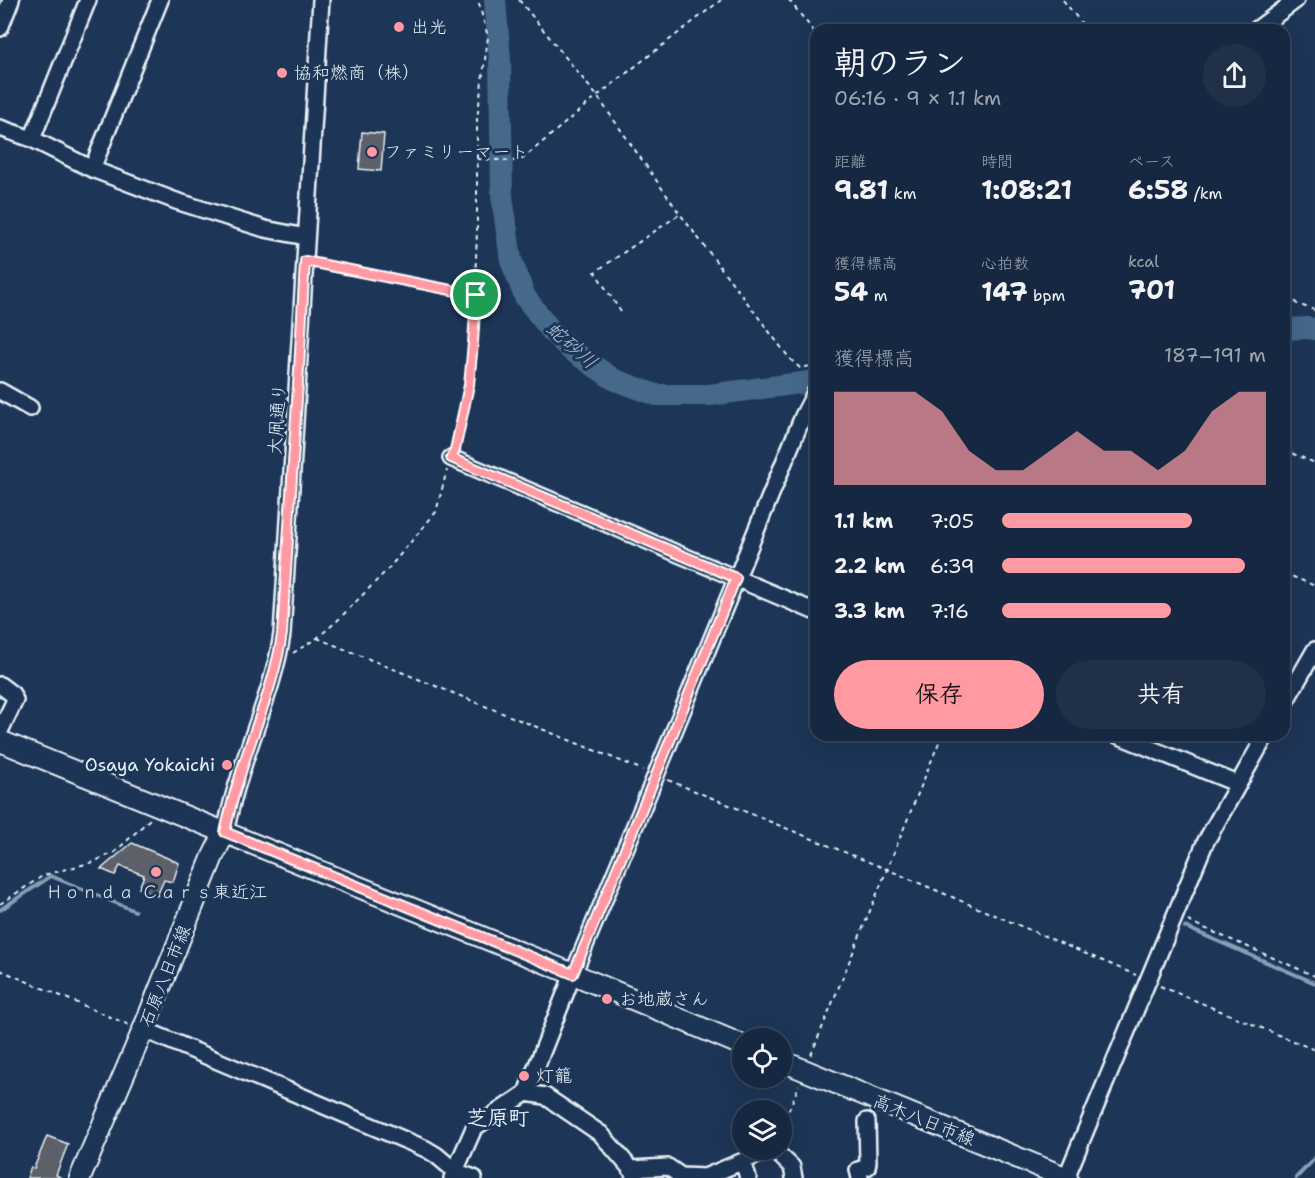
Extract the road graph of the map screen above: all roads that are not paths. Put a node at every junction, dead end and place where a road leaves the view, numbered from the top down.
1 (11, 0) edge
2 (88, 0) edge
3 (160, 0) edge
4 (321, 0) edge
5 (1296, 0) edge
6 (1264, 24) edge
7 (0, 28) edge
8 (0, 128) edge
9 (32, 139) junction
10 (92, 169) junction
11 (306, 237) junction
12 (0, 391) edge
13 (810, 403) edge
14 (30, 408) dead end
15 (451, 458) road end
16 (736, 578) junction
17 (810, 609) edge
18 (1315, 650) edge
19 (0, 685) edge
20 (1290, 694) edge
21 (0, 731) edge
22 (0, 741) edge
23 (1132, 741) edge
24 (1263, 741) edge
25 (1238, 784) junction
26 (225, 832) junction
27 (573, 974) junction
28 (143, 1030) junction
29 (732, 1041) edge
30 (792, 1065) edge
31 (526, 1093) junction
32 (867, 1121) dead end
33 (784, 1160) edge
34 (743, 1161) joint
35 (454, 1174) edge
36 (633, 1174) edge
37 (80, 1178) edge
38 (474, 1178) edge
39 (748, 1178) edge
40 (794, 1178) edge
41 (860, 1178) edge
42 (1066, 1178) edge

1 - 7 street
2 - 9 street
3 - 10 street
4 - 11 street, 大凧通り
5 - 6 street
8 - 9 street
9 - 10 street
10 - 11 street
11 - 26 street, 大凧通り
12 - 14 street
13 - 16 street
15 - 16 street
16 - 17 street
16 - 27 street
18 - 20 street
19 - 21 street
22 - 26 main road
23 - 25 street
24 - 25 street
25 - 42 street
26 - 27 main road
26 - 28 main road, 石原八日市線
27 - 29 main road
27 - 31 street
28 - 35 street
28 - 37 main road, 石原八日市線
30 - 42 main road, 高木八日市線
31 - 35 street
31 - 36 street
32 - 41 street
33 - 40 street
34 - 36 street
34 - 39 street
35 - 38 street

